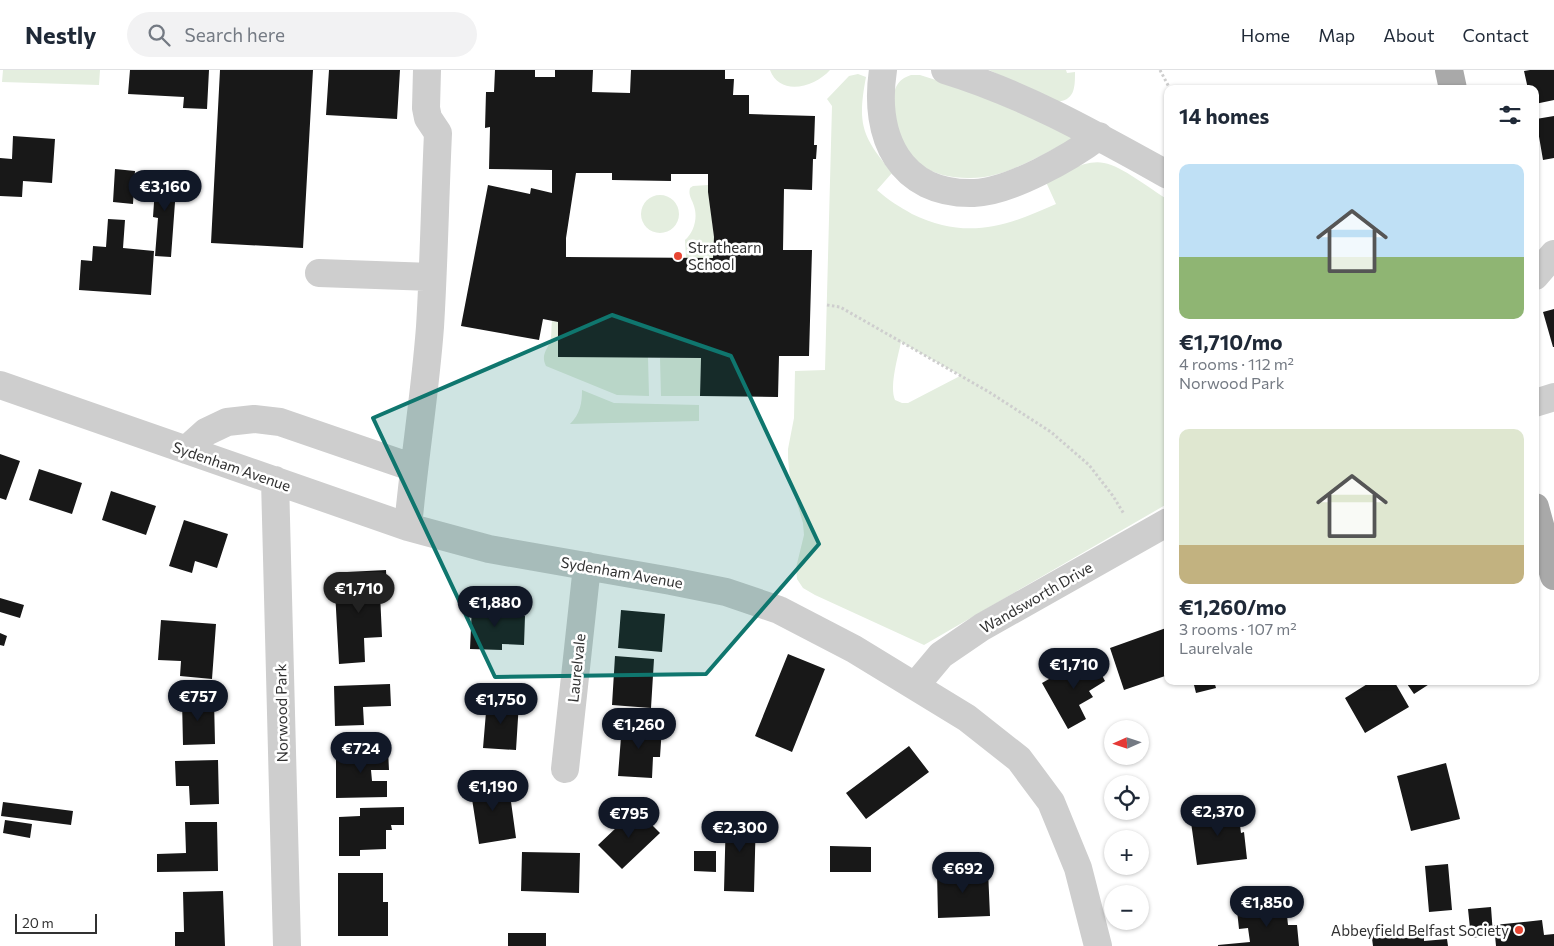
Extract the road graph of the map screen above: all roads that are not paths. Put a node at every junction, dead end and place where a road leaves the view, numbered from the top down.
1 (427, 70) edge
2 (883, 70) edge
3 (945, 70) edge
4 (1449, 70) edge
5 (1451, 85) edge
6 (1099, 136) junction
7 (1164, 173) edge
8 (1554, 254) edge
9 (1539, 271) edge
10 (319, 273) dead end
11 (432, 277) junction
12 (0, 385) edge
13 (1554, 397) edge
14 (1539, 402) edge
15 (186, 450) junction
16 (414, 468) junction
17 (275, 480) junction
18 (1539, 522) edge
19 (1164, 524) edge
20 (408, 527) junction
21 (587, 566) junction
22 (1554, 576) edge
23 (916, 686) junction
24 (565, 769) dead end
25 (287, 946) edge
26 (1098, 946) edge

1 - 11 street
2 - 6 street
3 - 6 street
4 - 5 main road
6 - 7 street
8 - 9 street
10 - 11 street
11 - 16 street
12 - 15 street, Sydenham Avenue
13 - 14 street
15 - 16 street
15 - 17 street, Sydenham Avenue
16 - 20 street
17 - 20 street, Sydenham Avenue
17 - 25 street, Norwood Park
18 - 22 main road
19 - 23 street, Wandsworth Drive
20 - 21 street, Sydenham Avenue
21 - 23 street, Sydenham Avenue
21 - 24 street, Laurelvale
23 - 26 street, Sydenham Avenue

